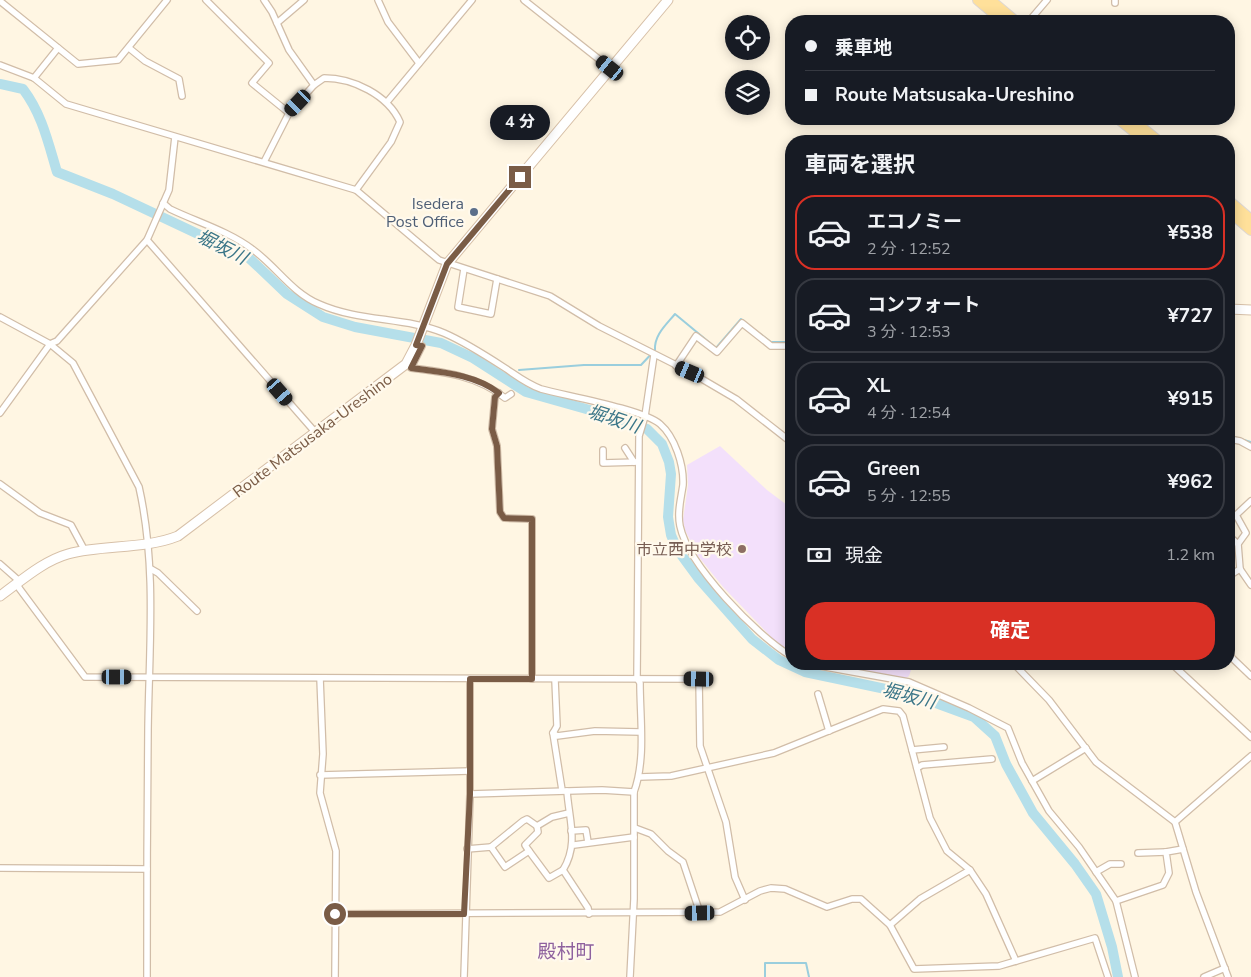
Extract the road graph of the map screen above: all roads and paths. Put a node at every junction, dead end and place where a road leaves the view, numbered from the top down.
1 (167, 0) edge
2 (206, 0) edge
3 (264, 0) edge
4 (304, 0) edge
5 (378, 0) edge
6 (472, 0) edge
7 (524, 0) edge
8 (668, 0) edge
9 (978, 0) edge
10 (990, 0) edge
11 (1047, 0) edge
12 (0, 1) edge
13 (996, 15) edge
14 (1008, 15) edge
15 (1034, 15) edge
16 (277, 23) junction
17 (58, 48) junction
18 (129, 48) junction
19 (419, 64) junction
20 (0, 65) edge
21 (610, 68) junction
22 (34, 78) junction
23 (314, 85) junction
24 (182, 96) dead end
25 (387, 102) junction
26 (289, 113) junction
27 (1126, 125) edge
28 (1138, 125) edge
29 (1139, 135) edge
30 (1151, 135) edge
31 (175, 137) junction
32 (264, 162) junction
33 (356, 190) junction
34 (163, 204) junction
35 (1235, 206) edge
36 (1235, 216) edge
37 (1251, 220) edge
38 (1251, 230) edge
39 (147, 240) junction
40 (447, 264) junction
41 (464, 270) junction
42 (497, 279) junction
43 (1235, 310) edge
44 (1251, 310) edge
45 (0, 317) edge
46 (424, 326) junction
47 (50, 344) junction
48 (416, 345) junction
49 (785, 346) edge
50 (652, 354) junction
51 (676, 366) junction
52 (499, 393) junction
53 (511, 394) dead end
54 (0, 413) edge
55 (645, 417) junction
56 (315, 432) junction
57 (785, 437) edge
58 (1235, 440) edge
59 (625, 448) dead end
60 (1251, 448) edge
61 (603, 450) dead end
62 (636, 462) junction
63 (0, 484) edge
64 (1251, 501) edge
65 (1236, 515) joint
66 (1235, 541) edge
67 (148, 544) junction
68 (1238, 544) junction
69 (85, 551) junction
70 (0, 564) edge
71 (151, 569) junction
72 (1240, 569) junction
73 (1235, 572) edge
74 (17, 584) junction
75 (1251, 585) edge
76 (0, 596) edge
77 (197, 610) dead end
78 (785, 652) edge
79 (1235, 661) edge
80 (843, 670) edge
81 (1020, 670) edge
82 (1178, 670) edge
83 (1251, 676) edge
84 (149, 677) junction
85 (320, 678) junction
86 (638, 678) junction
87 (470, 679) junction
88 (532, 679) junction
89 (555, 680) junction
90 (818, 694) dead end
91 (829, 731) junction
92 (640, 732) junction
93 (553, 733) junction
94 (1251, 737) edge
95 (944, 747) dead end
96 (1086, 748) junction
97 (912, 750) junction
98 (1251, 756) edge
99 (992, 760) dead end
100 (708, 768) junction
101 (917, 768) junction
102 (470, 771) junction
103 (320, 775) junction
104 (639, 777) junction
105 (1032, 781) junction
106 (564, 791) junction
107 (634, 792) junction
108 (470, 794) junction
109 (569, 814) junction
110 (1176, 822) junction
111 (537, 826) junction
112 (635, 828) junction
113 (571, 831) junction
114 (634, 837) junction
115 (588, 842) junction
116 (574, 845) junction
117 (491, 847) junction
118 (468, 849) junction
119 (1184, 849) junction
120 (529, 851) junction
121 (1166, 852) junction
122 (1138, 853) dead end
123 (1121, 864) dead end
124 (0, 868) edge
125 (147, 868) junction
126 (563, 870) junction
127 (970, 870) junction
128 (1096, 872) junction
129 (745, 900) junction
130 (1116, 901) junction
131 (700, 913) junction
132 (335, 914) junction
133 (464, 914) junction
134 (589, 914) junction
135 (632, 914) junction
136 (890, 925) junction
137 (1016, 961) junction
138 (1225, 968) junction
139 (147, 977) edge
140 (335, 977) edge
141 (464, 977) edge
142 (630, 977) edge
143 (1108, 977) edge
144 (1135, 977) edge
145 (1204, 977) edge
146 (1228, 977) edge

1 - 18 street
2 - 26 street
3 - 16 street
4 - 16 street
5 - 19 street
6 - 19 street
7 - 21 street
8 - 21 main road, Route Matsusaka-Ureshino
9 - 13 main road
10 - 14 main road
11 - 15 street
12 - 17 street
16 - 23 street
17 - 18 street
17 - 22 street
18 - 24 street
19 - 25 street
20 - 22 street
21 - 40 main road, Route Matsusaka-Ureshino
22 - 31 street
23 - 25 street
23 - 26 street
25 - 33 street
26 - 32 street
27 - 29 main road
28 - 30 main road
31 - 32 street
31 - 34 street
32 - 33 street
33 - 40 street
34 - 39 street
34 - 46 street
35 - 37 main road
36 - 38 main road
39 - 47 street
39 - 56 street
40 - 41 street
40 - 46 main road, Route Matsusaka-Ureshino
41 - 42 street
41 - 42 street
42 - 50 street
43 - 44 main road
45 - 47 street
46 - 48 main road, Route Matsusaka-Ureshino
46 - 55 street
47 - 54 street
47 - 67 street
48 - 52 street
48 - 56 main road, Route Matsusaka-Ureshino
49 - 51 street
50 - 51 street
50 - 55 street
51 - 57 street
52 - 53 street
52 - 88 street
55 - 62 street
55 - 78 street
56 - 67 main road, Route Matsusaka-Ureshino
58 - 60 street
59 - 62 street
61 - 62 street
62 - 86 street
63 - 69 street
64 - 65 street
65 - 68 street
66 - 68 street
67 - 69 main road, Route Matsusaka-Ureshino
67 - 71 street
68 - 72 street
69 - 74 main road, Route Matsusaka-Ureshino
70 - 74 street
71 - 77 street
71 - 84 street
72 - 73 street
72 - 75 street
74 - 76 main road, Route Matsusaka-Ureshino
74 - 84 street
79 - 83 street
80 - 105 street
81 - 96 street
82 - 94 street
84 - 85 street
84 - 125 street
85 - 87 street
85 - 103 street
86 - 89 street
86 - 92 street
86 - 100 street
87 - 88 street
87 - 102 street
88 - 89 street
89 - 93 street
90 - 91 street
91 - 97 street
91 - 100 street
92 - 93 street
92 - 104 street
93 - 106 street
95 - 97 street
96 - 105 street
96 - 110 street
97 - 101 street
98 - 110 street
99 - 101 street
100 - 104 street
100 - 129 street
101 - 127 street
102 - 103 street
102 - 108 street
103 - 132 street
104 - 107 street
105 - 128 street
106 - 107 street
106 - 108 street
106 - 109 street
107 - 112 street
108 - 118 street
109 - 111 street
109 - 113 street
110 - 119 street
111 - 117 street
111 - 120 street
112 - 114 street
112 - 131 street
113 - 115 street
113 - 116 street
114 - 115 street
114 - 135 street
115 - 116 street
116 - 126 street
117 - 118 street
117 - 120 street
118 - 133 street
119 - 121 street
119 - 138 street
120 - 126 street
121 - 122 street
121 - 130 street
123 - 128 street
124 - 125 street
125 - 139 street
126 - 134 street
127 - 136 street
127 - 137 street
128 - 130 street
129 - 131 street
129 - 136 street
130 - 144 street
131 - 135 street
132 - 133 street
132 - 140 street
133 - 134 street
133 - 141 street
134 - 135 street
135 - 142 street
136 - 137 street
137 - 143 street
138 - 145 street
138 - 146 street

